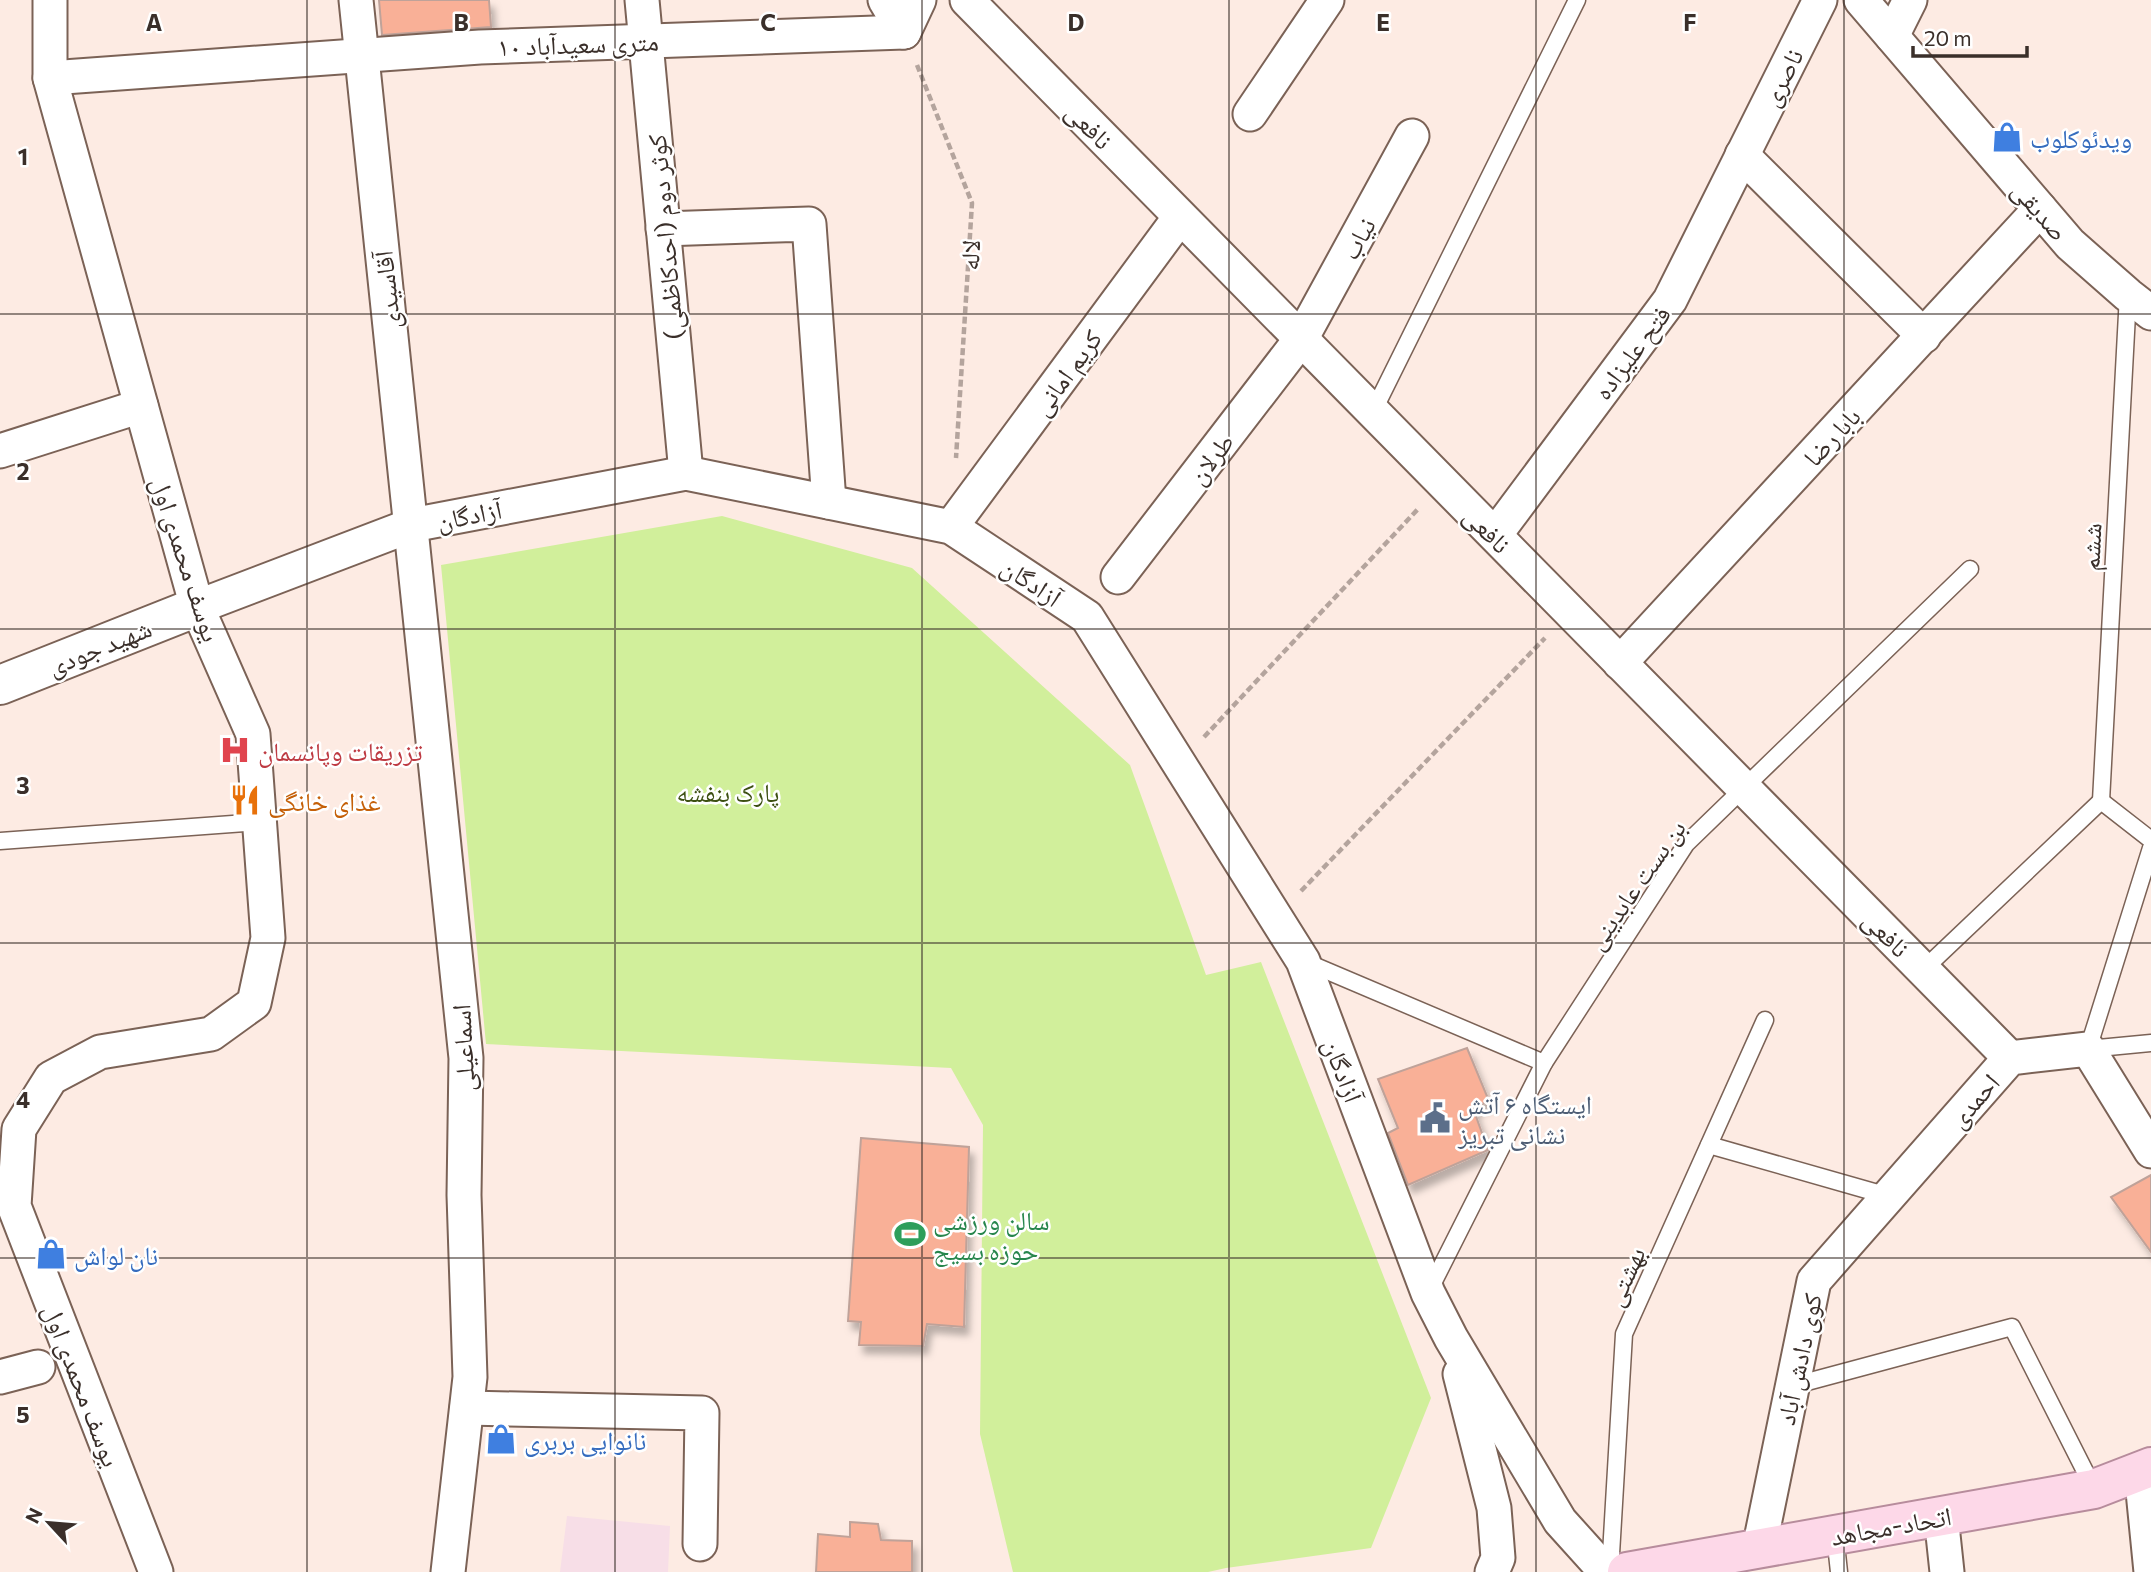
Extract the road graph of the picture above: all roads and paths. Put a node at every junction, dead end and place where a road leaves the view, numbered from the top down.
1 (50, 0) edge
2 (356, 0) edge
3 (642, 0) edge
4 (885, 0) edge
5 (919, 0) edge
6 (967, 0) edge
7 (1327, 0) edge
8 (1577, 0) edge
9 (1820, 0) edge
10 (1861, 0) edge
11 (1910, 0) edge
12 (904, 32) junction
13 (1892, 36) junction
14 (646, 40) junction
15 (361, 56) junction
16 (50, 78) junction
17 (1250, 114) dead end
18 (1412, 136) dead end
19 (1742, 155) junction
20 (2040, 209) junction
21 (1180, 216) junction
22 (663, 229) junction
23 (2139, 304) edge
24 (1924, 336) junction
25 (1301, 339) junction
26 (141, 406) junction
27 (1373, 412) junction
28 (0, 451) edge
29 (956, 460) dead end
30 (686, 473) junction
31 (1443, 483) junction
32 (829, 502) junction
33 (412, 525) junction
34 (951, 527) junction
35 (1495, 535) junction
36 (1970, 569) dead end
37 (1118, 577) dead end
38 (197, 607) junction
39 (1570, 612) junction
40 (1620, 663) junction
41 (0, 685) edge
42 (1179, 764) junction
43 (1744, 788) junction
44 (2101, 801) junction
45 (259, 822) junction
46 (2151, 840) edge
47 (0, 841) edge
48 (2151, 848) edge
49 (1276, 918) junction
50 (1303, 961) junction
51 (1923, 970) junction
52 (1765, 1020) dead end
53 (2151, 1043) edge
54 (2088, 1049) junction
55 (2010, 1058) junction
56 (1545, 1063) junction
57 (1709, 1145) junction
58 (2151, 1152) edge
59 (1888, 1196) junction
60 (1428, 1293) junction
61 (1451, 1338) junction
62 (38, 1367) dead end
63 (0, 1377) edge
64 (1792, 1386) junction
65 (467, 1408) junction
66 (2146, 1469) edge
67 (2094, 1489) junction
68 (1941, 1516) junction
69 (1835, 1535) junction
70 (700, 1544) dead end
71 (1740, 1558) edge
72 (156, 1572) edge
73 (448, 1572) edge
74 (1492, 1572) edge
75 (1608, 1572) edge
76 (1627, 1572) edge
77 (1839, 1572) edge
78 (1947, 1572) edge
79 (2151, 1572) edge

1 - 16 street, یوسف محمدی اول
2 - 15 street, آقاسیدی
3 - 14 street, کوثر دوم (احدکاظمی)
4 - 12 street
5 - 12 street
6 - 21 street, نافعی
7 - 17 street
8 - 27 lane
9 - 19 street, ناصری
10 - 13 street, صدیقی
11 - 13 street
12 - 14 street, ۱۰ متری سعیدآباد
12 - 29 path, لاله
13 - 20 street, صدیقی
14 - 15 street, ۱۰ متری سعیدآباد
14 - 22 street, کوثر دوم (احدکاظمی)
15 - 16 street, ۱۰ متری سعیدآباد
15 - 33 street, آقاسیدی
16 - 26 street, یوسف محمدی اول
18 - 25 street, نیاب
19 - 24 street
19 - 35 street, فتح علیزاده
20 - 23 street, صدیقی
20 - 24 street, بابا رضا
21 - 25 street, نافعی
21 - 34 street, کریم امانی
22 - 30 street, کوثر دوم (احدکاظمی)
22 - 32 street
23 - 44 lane, ششم
24 - 40 street, بابا رضا
25 - 27 street, نافعی
25 - 37 street, طرلان
26 - 28 street
26 - 38 street, یوسف محمدی اول
27 - 31 street, نافعی
30 - 32 street, آزادگان
30 - 33 street, آزادگان
31 - 35 street, نافعی
31 - 42 path
32 - 34 street, آزادگان
33 - 38 street, آزادگان
33 - 65 street, اسماعیلی
34 - 42 street, آزادگان
35 - 39 street, نافعی
36 - 43 lane, بن بست عابدینی
38 - 41 street, شهید جودی
38 - 45 street, یوسف محمدی اول
39 - 40 street, نافعی
39 - 49 path
40 - 43 street, نافعی
42 - 49 street, آزادگان
43 - 51 street, نافعی
43 - 56 lane, بن بست عابدینی
44 - 46 lane
44 - 51 lane
45 - 47 lane
45 - 72 street, یوسف محمدی اول
48 - 54 lane
49 - 50 street, آزادگان
50 - 56 lane
50 - 60 street, آزادگان
51 - 55 street, نافعی
52 - 57 lane, بهشتی
53 - 54 lane
54 - 55 street, احمدی
54 - 58 street
55 - 59 street, احمدی
56 - 60 lane, بن بست عابدینی
57 - 59 lane
57 - 75 lane, بهشتی
59 - 64 street, کوی دادش آباد
60 - 61 street, آزادگان
61 - 74 street
61 - 75 street
62 - 63 street
64 - 67 lane
64 - 71 street, کوی دادش آباد
65 - 70 street
65 - 73 street, اسماعیلی
66 - 67 main road, اتحاد-مجاهد
66 - 79 street
67 - 68 main road, اتحاد-مجاهد
68 - 69 main road, اتحاد-مجاهد
68 - 78 street
69 - 71 main road, اتحاد-مجاهد
69 - 77 lane
71 - 76 main road, اتحاد-مجاهد

